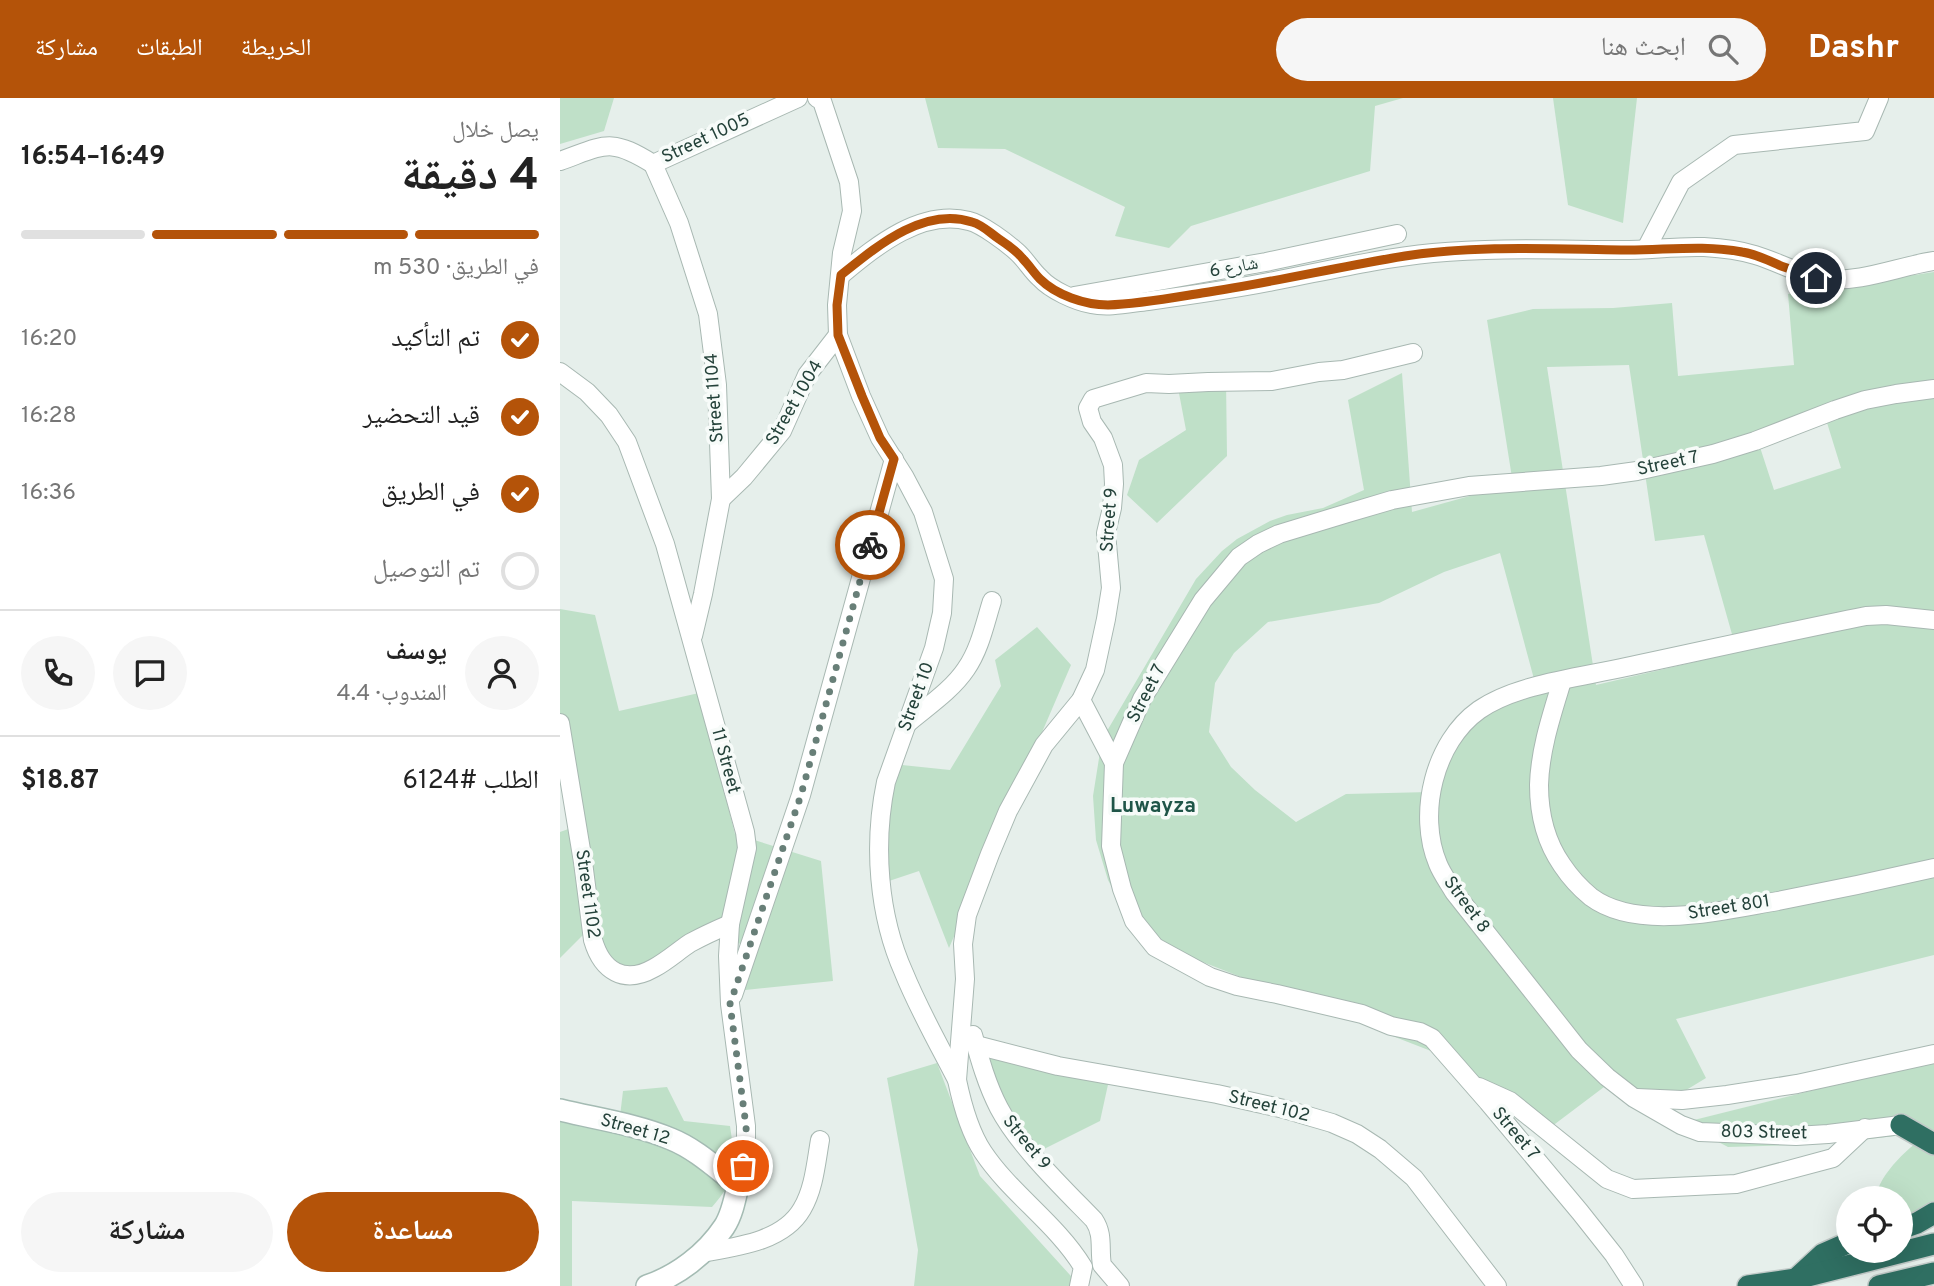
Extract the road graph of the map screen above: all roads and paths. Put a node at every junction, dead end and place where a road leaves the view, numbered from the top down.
1 (798, 98) edge
2 (817, 98) edge
3 (1879, 98) edge
4 (560, 161) edge
5 (653, 163) junction
6 (1396, 234) dead end
7 (1646, 249) junction
8 (1934, 261) edge
9 (841, 275) junction
10 (1070, 296) junction
11 (838, 335) junction
12 (1413, 353) dead end
13 (560, 372) edge
14 (1934, 389) edge
15 (894, 459) junction
16 (721, 499) junction
17 (992, 601) dead end
18 (1934, 620) edge
19 (692, 639) junction
20 (1562, 681) junction
21 (1081, 700) junction
22 (560, 723) edge
23 (906, 724) junction
24 (1114, 763) junction
25 (1934, 868) edge
26 (730, 924) junction
27 (730, 1004) junction
28 (963, 1010) junction
29 (976, 1045) junction
30 (1934, 1054) edge
31 (957, 1080) junction
32 (1471, 1083) junction
33 (1634, 1098) junction
34 (560, 1110) edge
35 (1901, 1125) junction
36 (1865, 1128) junction
37 (1934, 1129) edge
38 (820, 1140) dead end
39 (1934, 1144) edge
40 (738, 1185) junction
41 (1934, 1213) edge
42 (1913, 1224) edge
43 (1934, 1244) edge
44 (1836, 1248) edge
45 (701, 1253) junction
46 (1934, 1273) edge
47 (1796, 1279) junction
48 (647, 1286) edge
49 (1079, 1286) edge
50 (1121, 1286) edge
51 (1497, 1286) edge
52 (1634, 1286) edge
53 (1748, 1286) edge
54 (1879, 1286) edge

1 - 5 street, Street 1005
2 - 9 street, Street 10
3 - 7 street
4 - 5 street
5 - 16 street, Street 1104
6 - 10 street, شارع 6
7 - 8 street
7 - 10 street
9 - 10 street
9 - 11 street, Street 10
11 - 15 street, Street 10
11 - 16 street, Street 1004
12 - 21 street, Street 9
13 - 19 street, 11 Street
14 - 24 street, Street 7
15 - 23 street, Street 10
15 - 27 street
16 - 19 street, Street 1104
17 - 23 street
18 - 20 street, Street 8
19 - 26 street, 11 Street
20 - 25 street, Street 801
20 - 33 street, Street 8
21 - 24 street
21 - 28 street, Street 9
22 - 26 street, Street 1102
23 - 31 street, Street 10
24 - 32 street, Street 7
26 - 27 street, 11 Street
27 - 40 street, 11 Street
28 - 29 street, Street 9
28 - 31 street, Street 9
29 - 50 street, Street 9
29 - 51 street, Street 102
30 - 33 street
31 - 49 street, Street 10
32 - 36 street
32 - 52 street, Street 7
33 - 36 street, 803 Street
34 - 40 street, Street 12
35 - 36 street, 803 Street
35 - 37 highway
35 - 39 highway
38 - 45 street
40 - 45 street
41 - 42 highway
43 - 47 highway
44 - 47 highway
45 - 48 street
46 - 54 highway
47 - 53 highway

